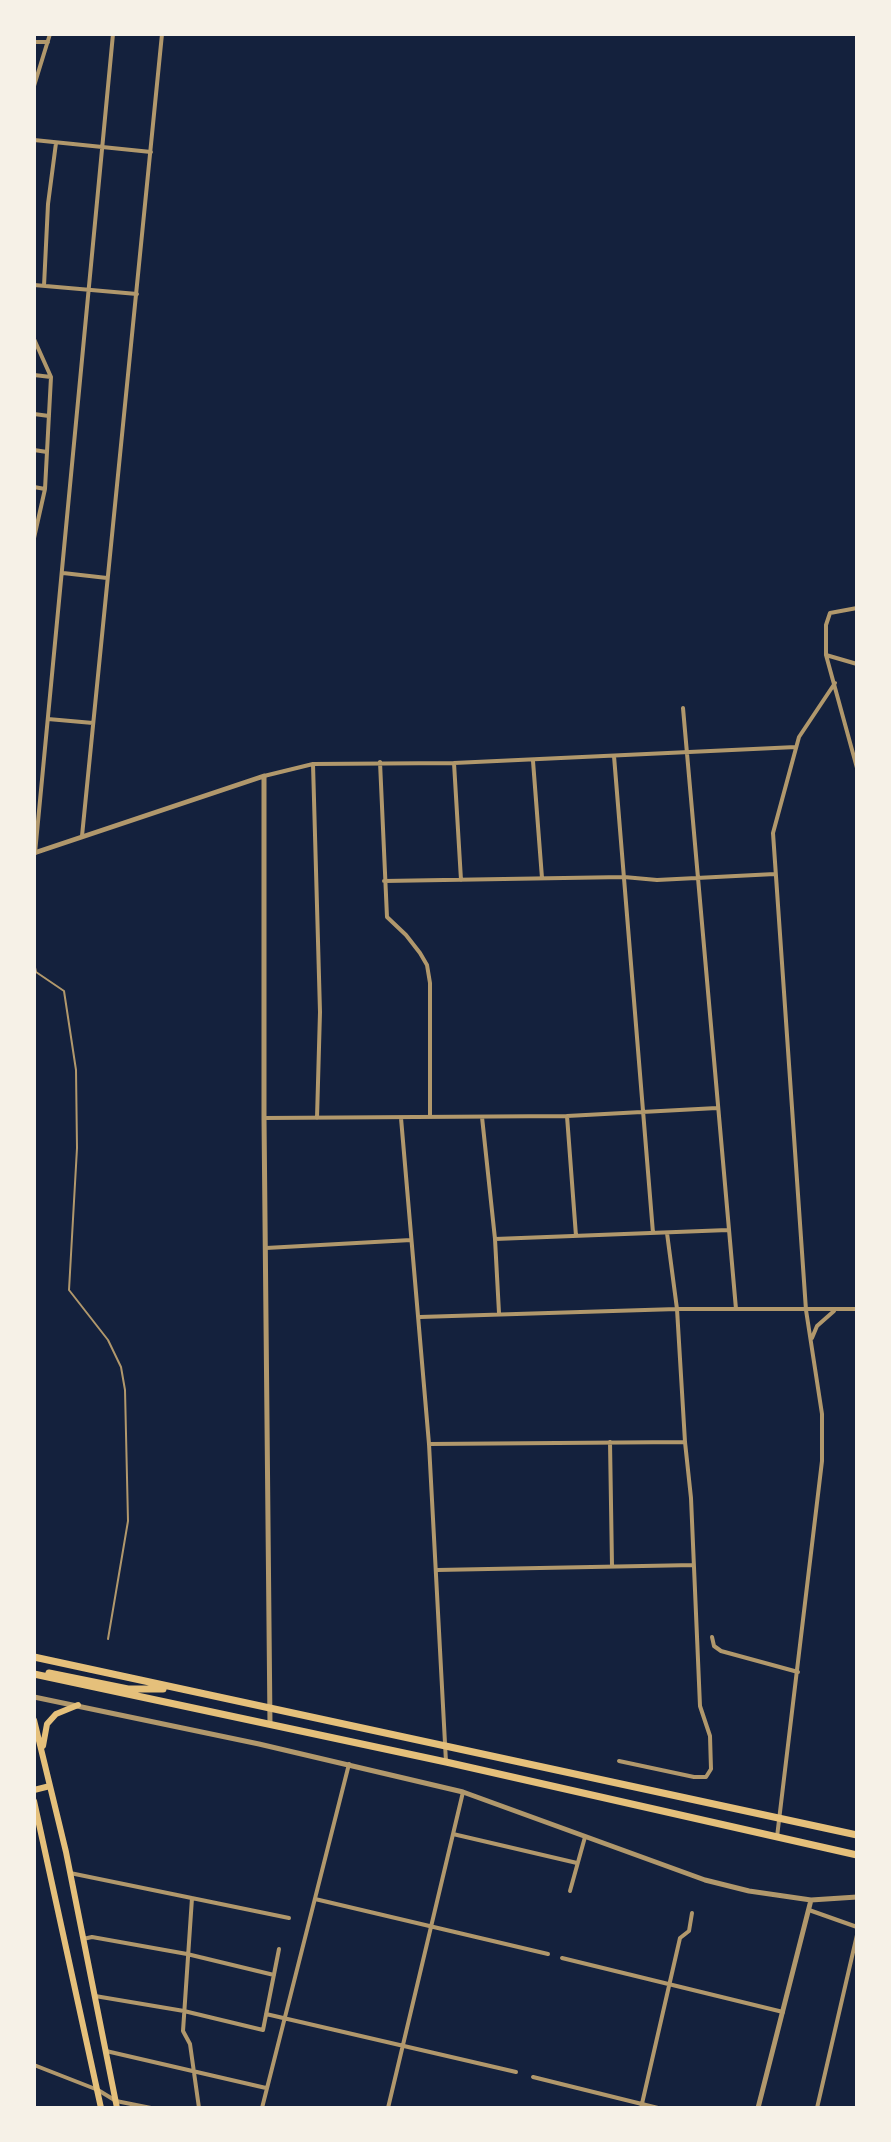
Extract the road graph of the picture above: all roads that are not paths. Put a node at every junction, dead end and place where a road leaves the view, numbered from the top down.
1 (50, 34) edge
2 (113, 34) edge
3 (162, 34) edge
4 (34, 42) edge
5 (48, 42) junction
6 (34, 86) edge
7 (34, 140) edge
8 (56, 143) junction
9 (102, 149) junction
10 (151, 152) junction
11 (34, 285) edge
12 (44, 286) junction
13 (90, 290) junction
14 (137, 294) junction
15 (34, 339) edge
16 (34, 375) edge
17 (51, 377) junction
18 (34, 414) edge
19 (49, 416) junction
20 (34, 450) edge
21 (47, 452) junction
22 (34, 487) edge
23 (45, 489) junction
24 (36, 525) edge
25 (34, 538) edge
26 (63, 573) junction
27 (107, 578) junction
28 (857, 608) edge
29 (826, 655) junction
30 (857, 664) edge
31 (835, 683) junction
32 (683, 708) dead end
33 (48, 719) junction
34 (93, 723) junction
35 (854, 742) edge
36 (796, 747) junction
37 (687, 752) junction
38 (614, 756) junction
39 (533, 761) junction
40 (380, 762) junction
41 (454, 763) junction
42 (313, 764) junction
43 (857, 768) edge
44 (264, 776) junction
45 (82, 836) junction
46 (34, 853) edge
47 (775, 874) junction
48 (624, 877) junction
49 (542, 878) junction
50 (699, 879) junction
51 (461, 880) junction
52 (384, 881) junction
53 (34, 963) edge
54 (717, 1108) junction
55 (643, 1112) junction
56 (567, 1116) junction
57 (430, 1117) junction
58 (482, 1117) junction
59 (264, 1118) junction
60 (317, 1118) junction
61 (401, 1118) junction
62 (728, 1230) junction
63 (653, 1233) junction
64 (667, 1233) junction
65 (576, 1236) junction
66 (495, 1239) junction
67 (411, 1240) junction
68 (266, 1248) junction
69 (677, 1309) junction
70 (736, 1309) junction
71 (837, 1309) junction
72 (856, 1309) edge
73 (806, 1310) junction
74 (499, 1313) junction
75 (419, 1317) junction
76 (810, 1340) junction
77 (610, 1442) junction
78 (685, 1442) junction
79 (429, 1444) junction
80 (694, 1565) junction
81 (612, 1566) junction
82 (437, 1570) junction
83 (712, 1637) dead end
84 (108, 1639) dead end
85 (34, 1657) edge
86 (34, 1672) edge
87 (798, 1672) junction
88 (177, 1689) junction
89 (34, 1697) edge
90 (78, 1705) junction
91 (270, 1707) junction
92 (34, 1720) edge
93 (270, 1725) junction
94 (446, 1746) junction
95 (43, 1757) junction
96 (619, 1761) dead end
97 (446, 1762) junction
98 (349, 1764) junction
99 (50, 1786) junction
100 (34, 1790) edge
101 (463, 1792) junction
102 (34, 1801) edge
103 (781, 1817) junction
104 (453, 1834) junction
105 (586, 1835) junction
106 (857, 1835) edge
107 (777, 1837) junction
108 (857, 1855) edge
109 (577, 1863) junction
110 (70, 1873) junction
111 (570, 1891) dead end
112 (857, 1897) edge
113 (192, 1898) junction
114 (315, 1899) junction
115 (811, 1900) junction
116 (809, 1910) junction
117 (692, 1913) dead end
118 (289, 1918) dead end
119 (431, 1926) junction
120 (857, 1927) edge
121 (857, 1935) edge
122 (83, 1939) junction
123 (279, 1949) dead end
124 (187, 1954) junction
125 (548, 1954) dead end
126 (562, 1958) dead end
127 (274, 1975) junction
128 (668, 1984) junction
129 (95, 1996) junction
130 (184, 2011) junction
131 (783, 2012) junction
132 (266, 2014) junction
133 (284, 2017) junction
134 (403, 2046) junction
135 (106, 2051) junction
136 (34, 2065) edge
137 (194, 2071) junction
138 (516, 2072) dead end
139 (533, 2077) dead end
140 (266, 2088) junction
141 (98, 2090) junction
142 (117, 2104) edge
143 (642, 2106) edge
144 (101, 2108) edge
145 (151, 2108) edge
146 (199, 2108) edge
147 (262, 2108) edge
148 (388, 2108) edge
149 (658, 2108) edge
150 (758, 2108) edge
151 (817, 2108) edge

1 - 5 street
2 - 9 street
3 - 10 street
4 - 5 street
5 - 6 street
7 - 8 street
8 - 9 street
8 - 12 street
9 - 10 street
9 - 13 street
10 - 14 street
11 - 12 street
12 - 13 street
13 - 14 street
13 - 26 street
14 - 27 street
15 - 17 street
16 - 17 street
17 - 19 street
18 - 19 street
19 - 21 street
20 - 21 street
21 - 23 street
22 - 23 street
23 - 24 street
24 - 25 street
26 - 27 street
26 - 33 street
27 - 34 street
28 - 29 street
29 - 30 street
29 - 31 street
31 - 35 street
31 - 36 street
32 - 37 street
33 - 34 street
33 - 46 street
34 - 45 street
35 - 43 street
36 - 37 street
36 - 47 street
37 - 38 street
37 - 50 street
38 - 39 street
38 - 48 street
39 - 41 street
39 - 49 street
40 - 41 street
40 - 42 street
40 - 52 street
41 - 51 street
42 - 44 street
42 - 60 street
44 - 45 street
44 - 59 street
45 - 46 street
47 - 50 street
47 - 73 street
48 - 49 street
48 - 50 street
48 - 55 street
49 - 51 street
50 - 54 street
51 - 52 street
52 - 57 street
53 - 84 lane
54 - 55 street
54 - 62 street
55 - 56 street
55 - 63 street
56 - 58 street
56 - 65 street
57 - 58 street
57 - 61 street
58 - 66 street
59 - 60 street
59 - 68 street
60 - 61 street
61 - 67 street
62 - 64 street
62 - 70 street
63 - 64 street
63 - 65 street
64 - 69 street
65 - 66 street
66 - 74 street
67 - 68 street
67 - 75 street
68 - 91 street
69 - 70 street
69 - 74 street
69 - 78 street
70 - 73 street
71 - 72 street
71 - 73 street
71 - 76 street
73 - 76 street
74 - 75 street
75 - 79 street
76 - 87 street
77 - 78 street
77 - 79 street
77 - 81 street
78 - 80 street
79 - 82 street
80 - 81 street
80 - 96 street
81 - 82 street
82 - 94 street
83 - 87 street
85 - 88 highway
86 - 88 highway
86 - 93 highway
87 - 103 street
88 - 91 highway
89 - 90 street
90 - 95 main road
90 - 98 street
91 - 93 street
91 - 94 highway
92 - 95 main road
93 - 97 highway
94 - 97 street
94 - 103 highway
95 - 99 main road
97 - 107 highway
98 - 101 street
98 - 114 street
99 - 100 main road
99 - 110 main road
101 - 104 street
101 - 105 street
102 - 141 main road
103 - 106 highway
103 - 107 street
104 - 109 street
104 - 119 street
105 - 109 street
105 - 115 street
107 - 108 highway
109 - 111 street
110 - 113 street
110 - 122 main road
112 - 115 street
113 - 118 street
113 - 124 street
114 - 119 street
114 - 133 street
115 - 116 street
116 - 120 street
116 - 131 street
117 - 128 street
119 - 125 street
119 - 134 street
121 - 151 street
122 - 124 street
122 - 129 main road
123 - 127 street
124 - 127 street
124 - 130 street
126 - 128 street
127 - 132 street
128 - 131 street
128 - 143 street
129 - 130 street
129 - 135 main road
130 - 132 street
130 - 137 street
131 - 150 street
132 - 133 street
133 - 134 street
133 - 140 street
134 - 138 street
134 - 148 street
135 - 137 street
135 - 142 main road
136 - 141 street
137 - 140 street
137 - 146 street
139 - 143 street
140 - 147 street
141 - 142 street
141 - 144 main road
142 - 145 street
143 - 149 street

